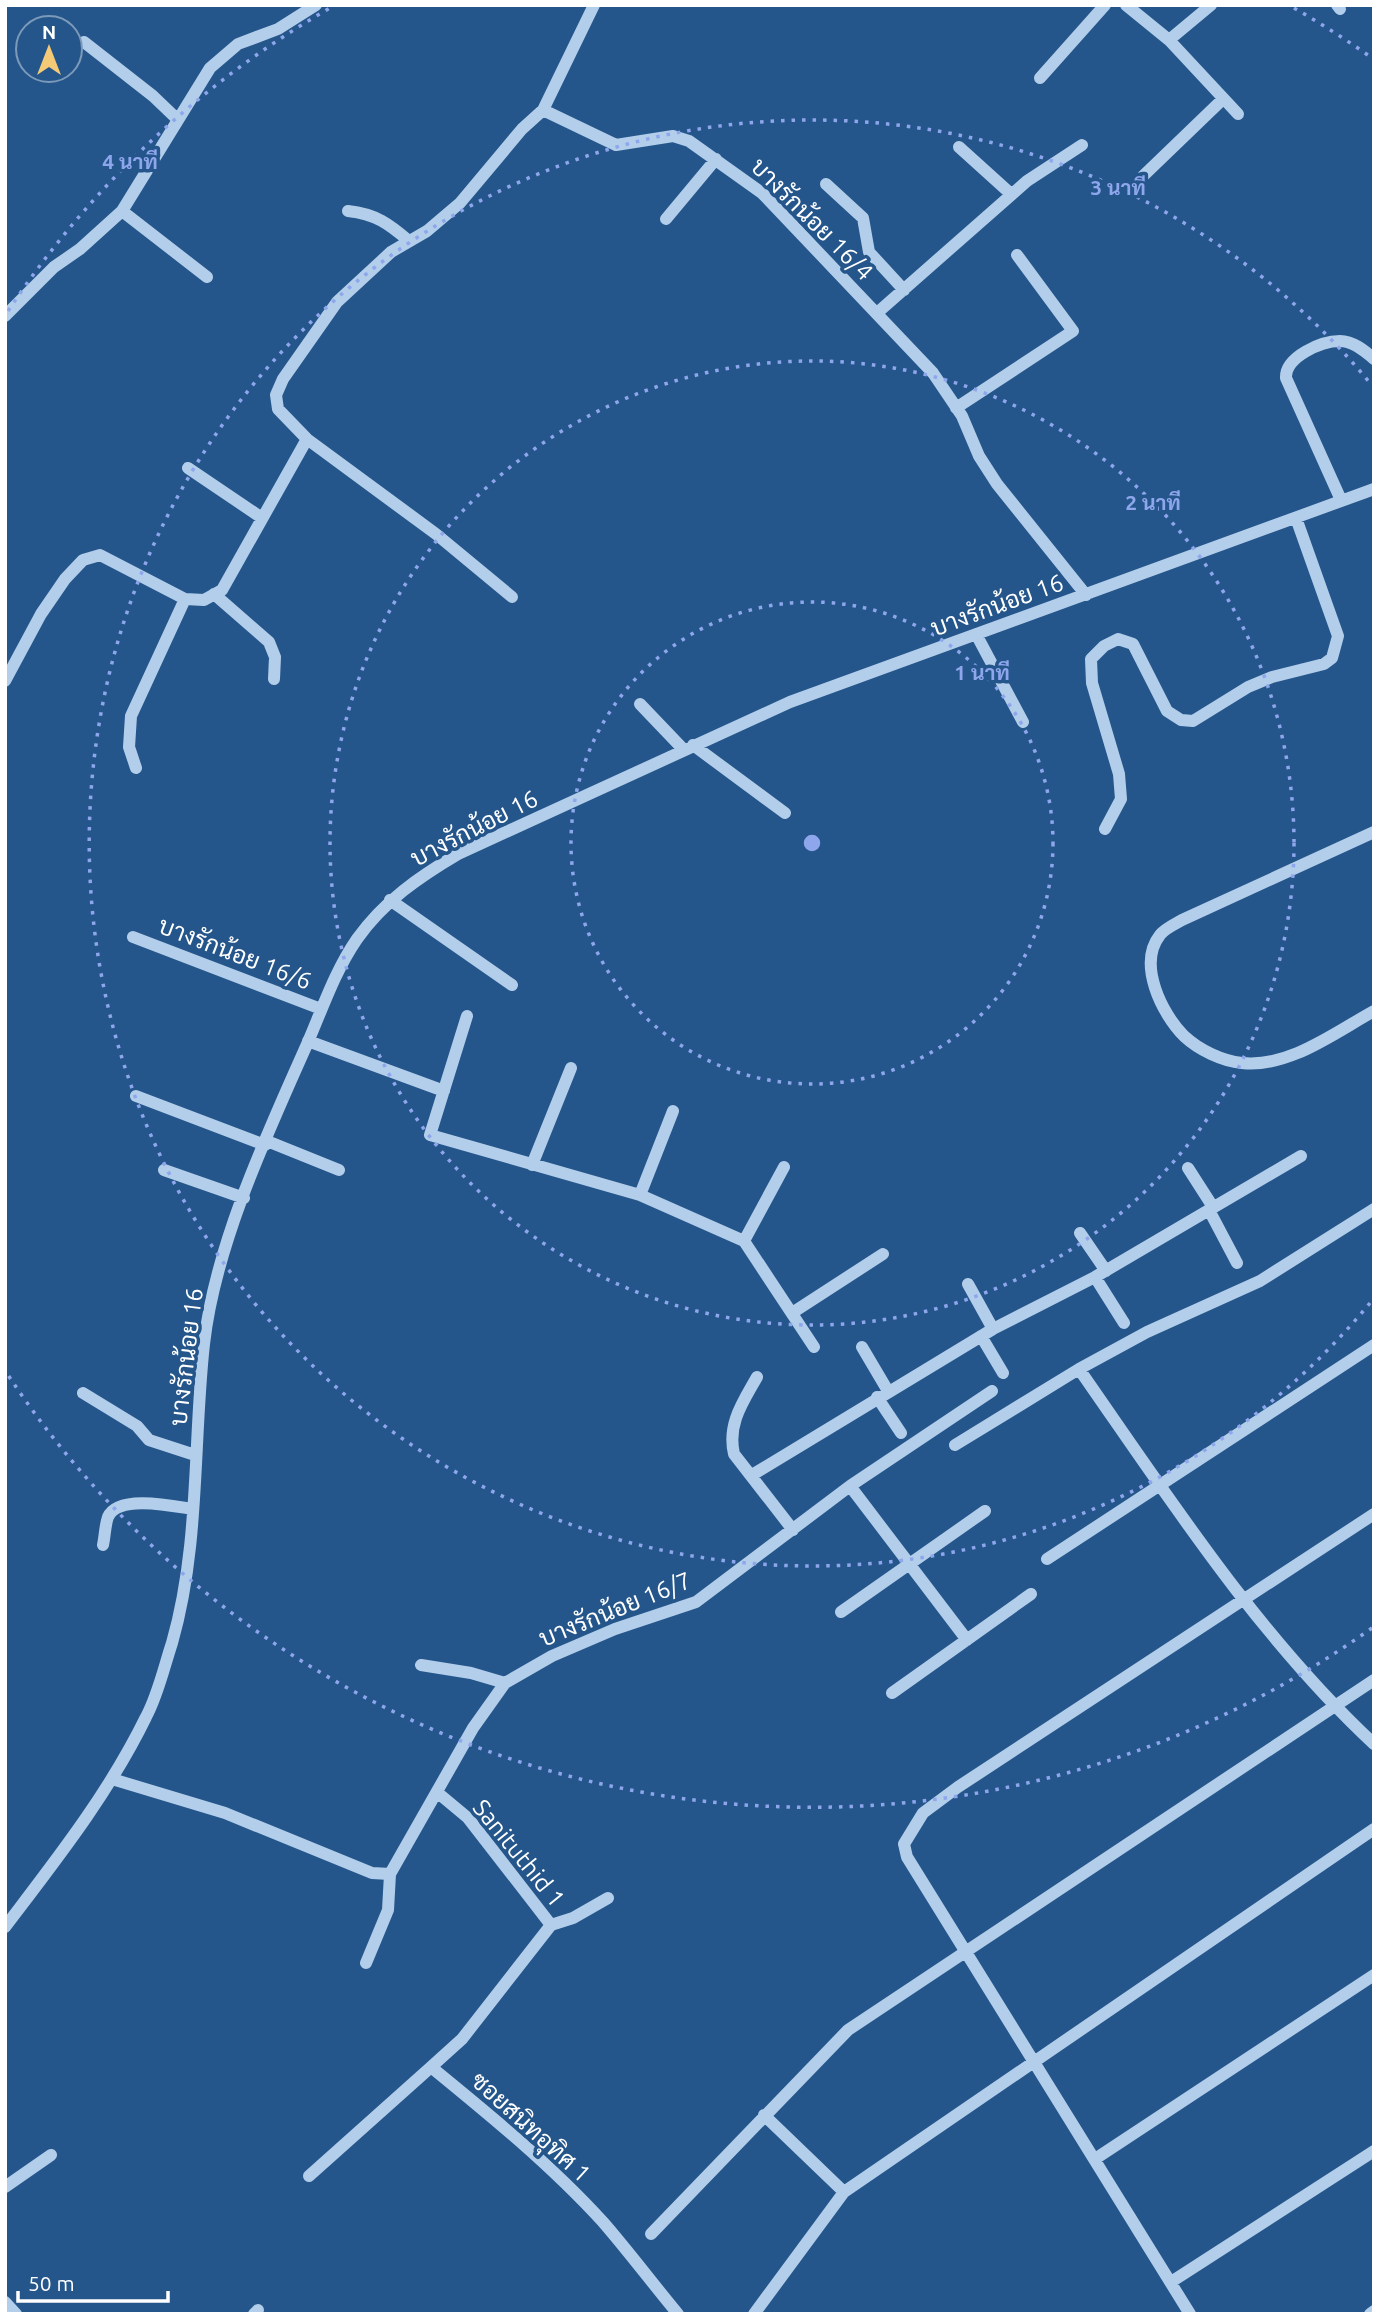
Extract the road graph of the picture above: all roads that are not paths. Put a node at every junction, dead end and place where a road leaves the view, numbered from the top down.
1 (316, 5) edge
2 (594, 5) edge
3 (1105, 5) edge
4 (1211, 5) edge
5 (1136, 8) edge
6 (1169, 40) junction
7 (84, 41) dead end
8 (1040, 78) dead end
9 (1223, 99) junction
10 (543, 110) junction
11 (1238, 114) dead end
12 (177, 118) junction
13 (1082, 145) dead end
14 (959, 148) dead end
15 (716, 159) junction
16 (1141, 178) dead end
17 (826, 184) dead end
18 (1011, 194) junction
19 (122, 211) junction
20 (348, 211) dead end
21 (666, 219) dead end
22 (409, 242) junction
23 (1017, 255) dead end
24 (207, 277) dead end
25 (904, 290) junction
26 (877, 313) junction
27 (5, 316) edge
28 (1374, 359) edge
29 (956, 408) junction
30 (307, 439) junction
31 (188, 468) dead end
32 (1374, 489) edge
33 (1340, 500) junction
34 (262, 518) junction
35 (1296, 518) junction
36 (214, 594) junction
37 (1086, 594) junction
38 (512, 597) dead end
39 (185, 599) junction
40 (976, 634) junction
41 (274, 679) dead end
42 (5, 681) edge
43 (640, 704) dead end
44 (1023, 722) dead end
45 (688, 747) junction
46 (136, 768) dead end
47 (785, 813) dead end
48 (1105, 830) dead end
49 (1374, 832) edge
50 (390, 900) junction
51 (133, 937) dead end
52 (512, 985) dead end
53 (321, 1009) junction
54 (1374, 1011) edge
55 (467, 1016) dead end
56 (308, 1041) junction
57 (571, 1068) dead end
58 (444, 1091) junction
59 (136, 1096) dead end
60 (673, 1111) dead end
61 (266, 1143) junction
62 (1301, 1156) dead end
63 (532, 1165) junction
64 (784, 1167) dead end
65 (1188, 1168) dead end
66 (164, 1170) dead end
67 (339, 1170) dead end
68 (640, 1195) junction
69 (244, 1198) junction
70 (1211, 1208) junction
71 (1374, 1209) edge
72 (1080, 1233) dead end
73 (744, 1241) junction
74 (883, 1254) dead end
75 (1237, 1263) dead end
76 (1100, 1274) junction
77 (968, 1284) dead end
78 (792, 1313) junction
79 (1124, 1324) dead end
80 (993, 1329) junction
81 (981, 1336) junction
82 (1374, 1345) edge
83 (814, 1347) dead end
84 (862, 1347) dead end
85 (1079, 1369) junction
86 (1003, 1373) dead end
87 (757, 1377) dead end
88 (992, 1391) dead end
89 (83, 1393) dead end
90 (882, 1394) junction
91 (901, 1433) dead end
92 (956, 1445) dead end
93 (195, 1455) junction
94 (752, 1475) junction
95 (1159, 1484) junction
96 (850, 1486) junction
97 (192, 1509) junction
98 (985, 1511) dead end
99 (1374, 1514) edge
100 (793, 1530) junction
101 (103, 1545) dead end
102 (1047, 1559) dead end
103 (911, 1564) junction
104 (1031, 1594) dead end
105 (1244, 1599) junction
106 (841, 1612) dead end
107 (967, 1640) junction
108 (421, 1665) dead end
109 (1374, 1680) edge
110 (505, 1683) junction
111 (892, 1693) dead end
112 (1333, 1706) junction
113 (1374, 1744) edge
114 (112, 1779) junction
115 (438, 1793) junction
116 (1374, 1829) edge
117 (390, 1874) junction
118 (608, 1898) dead end
119 (551, 1925) junction
120 (5, 1927) edge
121 (965, 1951) junction
122 (366, 1963) dead end
123 (1374, 1975) edge
124 (512, 1976) joint
125 (1035, 2059) junction
126 (431, 2067) junction
127 (764, 2115) junction
128 (1374, 2151) edge
129 (51, 2155) dead end
130 (1095, 2159) junction
131 (309, 2176) dead end
132 (5, 2187) edge
133 (844, 2192) junction
134 (650, 2234) dead end
135 (1171, 2282) junction
136 (5, 2302) edge
137 (16, 2314) edge
138 (678, 2314) edge
139 (754, 2314) edge
140 (1190, 2314) edge

1 - 12 street
2 - 10 street
3 - 8 street
4 - 6 street
5 - 6 street
6 - 9 street
7 - 12 street
9 - 11 street
9 - 16 street
10 - 15 street, บางรักน้อย 16/4
10 - 22 street
12 - 19 street
13 - 18 street
14 - 18 street
15 - 21 street
15 - 26 street, บางรักน้อย 16/4
17 - 25 street
18 - 25 street
19 - 24 street
19 - 27 street
20 - 22 street
22 - 30 street
23 - 29 street
25 - 26 street
26 - 29 street, บางรักน้อย 16/4
28 - 33 street
29 - 37 street, บางรักน้อย 16/4
30 - 34 street
30 - 38 street
31 - 34 street
32 - 33 street, บางรักน้อย 16
33 - 35 street, บางรักน้อย 16
34 - 36 street
35 - 37 street, บางรักน้อย 16
35 - 48 street
36 - 39 street
36 - 41 street
37 - 40 street, บางรักน้อย 16
39 - 42 street
39 - 46 street
40 - 44 street
40 - 45 street, บางรักน้อย 16
43 - 45 street
45 - 47 street
45 - 50 street, บางรักน้อย 16
49 - 54 street
50 - 52 street
50 - 53 street, บางรักน้อย 16
51 - 53 street, บางรักน้อย 16/6
53 - 56 street, บางรักน้อย 16
55 - 58 street
56 - 58 street
56 - 61 street, บางรักน้อย 16
57 - 63 street
58 - 63 street
59 - 61 street
60 - 68 street
61 - 67 street
61 - 69 street, บางรักน้อย 16
62 - 70 street
63 - 68 street
64 - 73 street
65 - 70 street
66 - 69 street
68 - 73 street
69 - 93 street, บางรักน้อย 16
70 - 75 street
70 - 76 street
71 - 85 street
72 - 76 street
73 - 78 street
74 - 78 street
76 - 79 street
76 - 80 street
77 - 80 street
78 - 83 street
80 - 81 street
81 - 86 street
81 - 90 street
82 - 95 street
84 - 90 street
85 - 92 street
85 - 95 street
87 - 94 street
88 - 96 street, บางรักน้อย 16/7
89 - 93 street
90 - 91 street
90 - 94 street
93 - 97 street, บางรักน้อย 16
94 - 100 street
95 - 102 street
95 - 105 street
96 - 100 street, บางรักน้อย 16/7
96 - 103 street
97 - 101 street
97 - 114 street, บางรักน้อย 16
98 - 103 street
99 - 105 street
100 - 110 street, บางรักน้อย 16/7
103 - 106 street
103 - 107 street
104 - 107 street
105 - 112 street
105 - 121 street
107 - 111 street
108 - 110 street
109 - 112 street
110 - 115 street, บางรักน้อย 16/7
112 - 113 street
112 - 121 street
114 - 117 street
114 - 120 street, บางรักน้อย 16
115 - 117 street, บางรักน้อย 16/7
115 - 119 street, Sanituthid 1
116 - 125 street
117 - 122 street
118 - 119 street
119 - 124 street, Sanituthid 1
121 - 125 street
121 - 127 street
123 - 130 street
124 - 126 street, ซอยสนิทอุทิศ 1
125 - 130 street
125 - 133 street
126 - 131 street
126 - 138 street, ซอยสนิทอุทิศ 1
127 - 133 street
127 - 134 street
128 - 135 street
129 - 132 street
130 - 135 street
133 - 139 street
135 - 140 street
136 - 137 street

